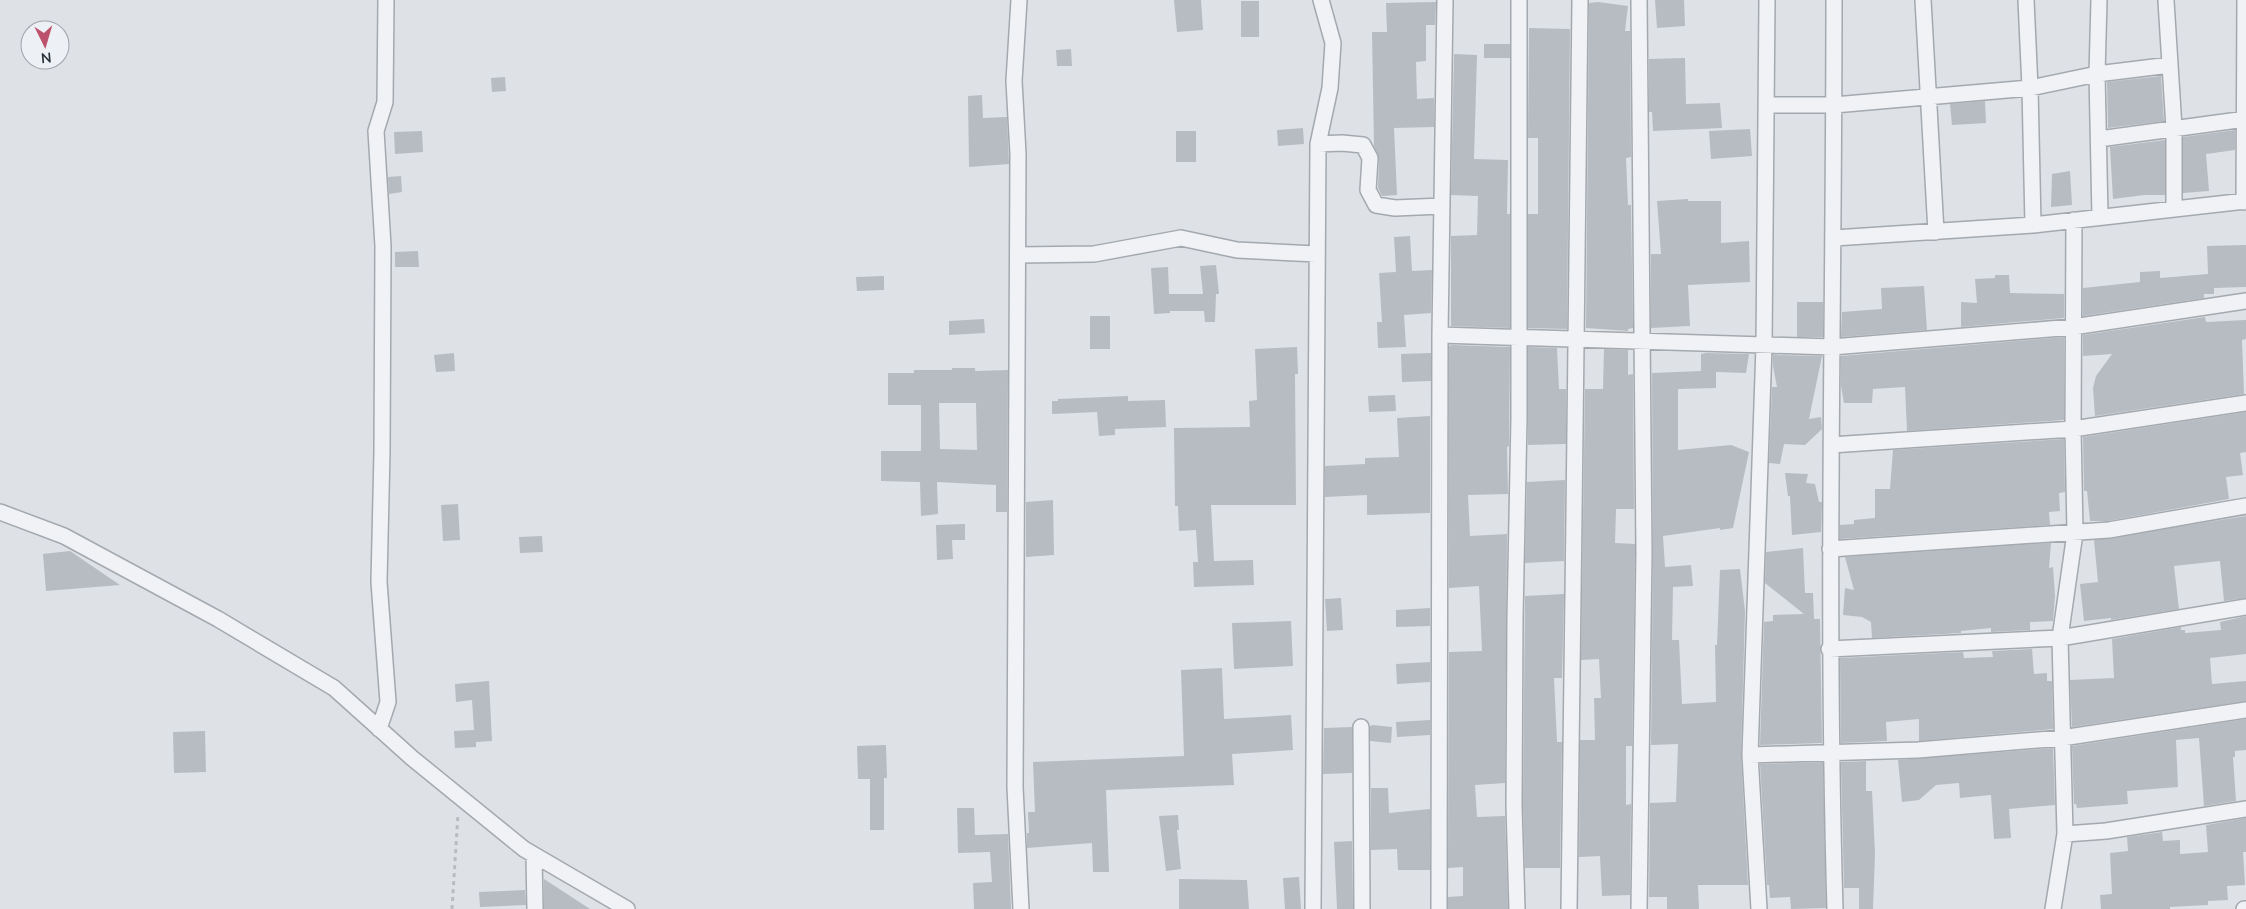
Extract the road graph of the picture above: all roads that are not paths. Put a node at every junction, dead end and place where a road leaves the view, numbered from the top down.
1 (386, 0) edge
2 (1019, 0) edge
3 (1321, 0) edge
4 (1445, 0) edge
5 (1519, 0) edge
6 (1580, 0) edge
7 (1639, 0) edge
8 (1767, 0) edge
9 (1834, 0) edge
10 (1923, 0) edge
11 (2026, 0) edge
12 (2099, 0) edge
13 (2245, 0) edge
14 (2166, 1) edge
15 (2170, 65) junction
16 (2097, 74) junction
17 (2030, 88) junction
18 (1928, 98) junction
19 (1834, 105) junction
20 (1767, 106) junction
21 (2245, 119) edge
22 (2174, 128) junction
23 (2099, 139) junction
24 (1318, 144) junction
25 (2245, 202) edge
26 (1442, 206) junction
27 (2174, 209) junction
28 (2100, 217) junction
29 (2074, 220) junction
30 (2033, 225) junction
31 (1936, 232) junction
32 (1834, 238) junction
33 (1316, 254) junction
34 (1018, 255) junction
35 (2246, 300) edge
36 (2073, 327) junction
37 (1440, 335) junction
38 (1518, 337) junction
39 (1578, 338) junction
40 (1640, 341) junction
41 (1764, 346) junction
42 (1832, 348) junction
43 (2246, 404) edge
44 (2073, 429) junction
45 (1831, 445) junction
46 (2246, 506) edge
47 (0, 512) edge
48 (2074, 533) junction
49 (1830, 549) junction
50 (2246, 607) edge
51 (2060, 638) junction
52 (1829, 649) junction
53 (2246, 710) edge
54 (1361, 727) dead end
55 (379, 729) junction
56 (2062, 738) junction
57 (1830, 754) junction
58 (1750, 755) junction
59 (2246, 809) edge
60 (2065, 834) junction
61 (534, 856) junction
62 (535, 909) edge
63 (627, 909) edge
64 (1021, 909) edge
65 (1313, 909) edge
66 (1362, 909) edge
67 (1439, 909) edge
68 (1517, 909) edge
69 (1569, 909) edge
70 (1639, 909) edge
71 (1759, 909) edge
72 (1835, 909) edge
73 (2053, 909) edge

1 - 55 street
2 - 34 street
3 - 24 street
4 - 26 street
5 - 38 street
6 - 39 street
7 - 40 street
8 - 20 street
9 - 19 street
10 - 18 street
11 - 17 street
12 - 16 street
13 - 21 street
14 - 15 street
15 - 16 street
15 - 22 street
16 - 17 street
16 - 23 street
17 - 18 street
17 - 30 street
18 - 19 street
18 - 31 street
19 - 20 street
19 - 32 street
20 - 41 street
21 - 22 street
21 - 25 street
22 - 23 street
22 - 27 street
23 - 28 street
24 - 26 street
24 - 33 street
25 - 27 street
26 - 37 street
27 - 28 street
28 - 29 street
29 - 30 street
29 - 36 street
30 - 31 street
31 - 32 street
32 - 42 street
33 - 34 street
33 - 65 street
34 - 64 street
35 - 36 street
36 - 42 street
36 - 44 street
37 - 38 street
37 - 67 street
38 - 39 street
38 - 68 street
39 - 40 street
39 - 69 street
40 - 41 street
40 - 70 street
41 - 42 street
41 - 58 street
42 - 45 street
43 - 44 street
44 - 45 street
44 - 48 street
45 - 49 street
46 - 48 street
47 - 55 street
48 - 49 street
48 - 51 street
49 - 52 street
50 - 51 street
51 - 52 street
51 - 56 street
52 - 57 street
53 - 56 street
54 - 66 street
55 - 61 street
56 - 57 street
56 - 60 street
57 - 58 street
57 - 72 street
58 - 71 street
59 - 60 street
60 - 73 street
61 - 62 street
61 - 63 street

